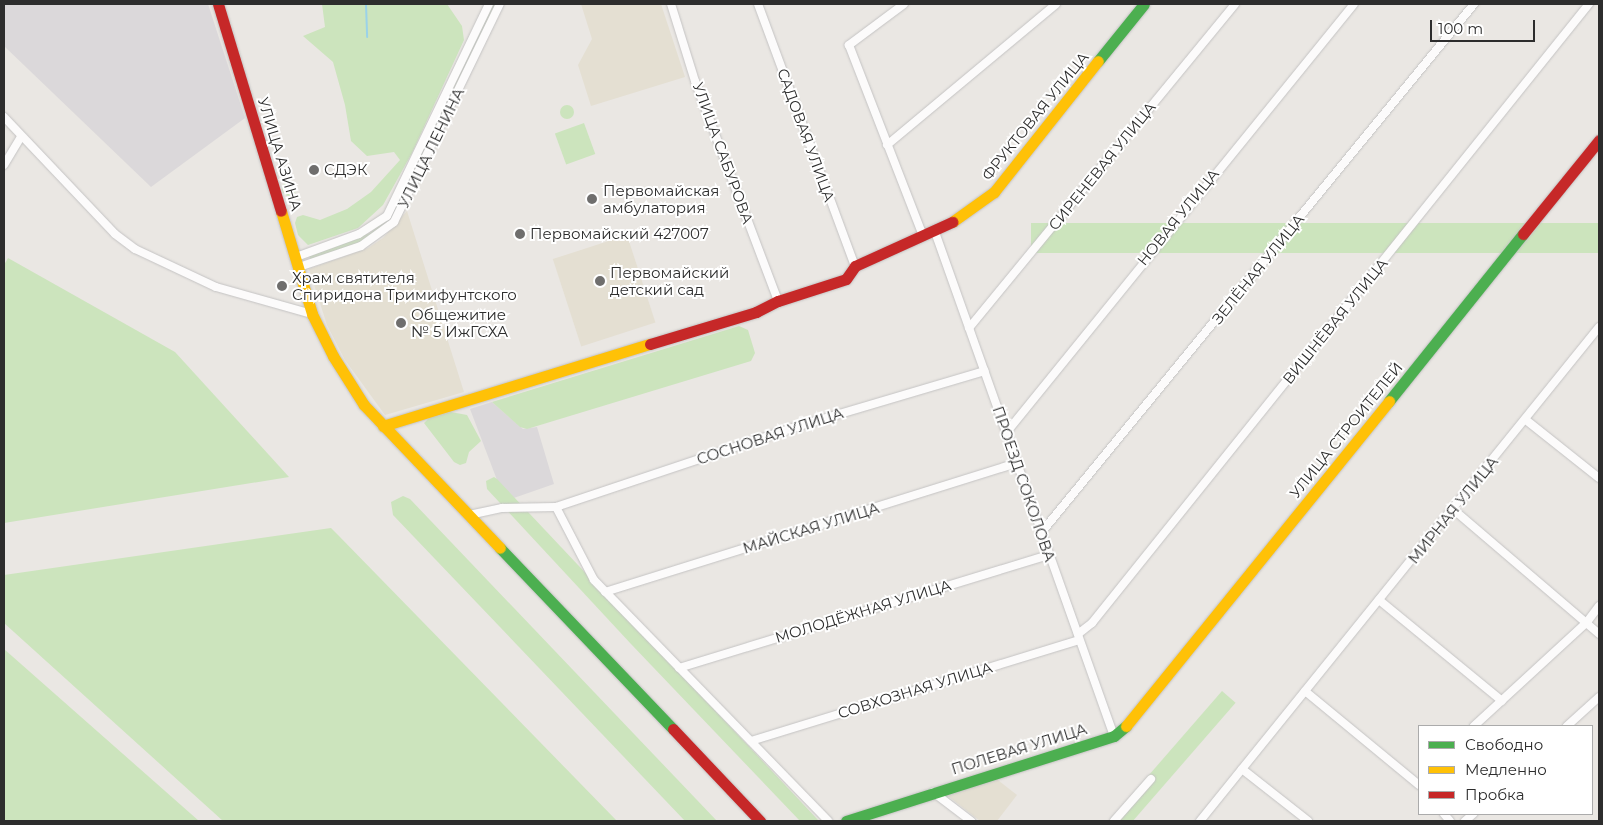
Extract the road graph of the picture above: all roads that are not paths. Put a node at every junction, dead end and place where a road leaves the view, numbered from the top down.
1 (218, 4) edge
2 (489, 4) edge
3 (500, 4) edge
4 (670, 4) edge
5 (758, 4) edge
6 (904, 4) edge
7 (1056, 4) edge
8 (1144, 4) edge
9 (1235, 4) edge
10 (1354, 4) edge
11 (1474, 4) edge
12 (1589, 4) edge
13 (4, 117) edge
14 (21, 136) junction
15 (1599, 140) edge
16 (887, 145) junction
17 (4, 166) edge
18 (935, 232) junction
19 (924, 236) junction
20 (297, 262) junction
21 (855, 266) junction
22 (778, 301) junction
23 (312, 314) junction
24 (1599, 327) edge
25 (969, 328) junction
26 (985, 371) junction
27 (1526, 420) junction
28 (383, 426) junction
29 (1006, 433) junction
30 (1017, 463) junction
31 (1599, 478) edge
32 (556, 507) junction
33 (542, 509) junction
34 (1454, 510) junction
35 (469, 515) junction
36 (563, 520) junction
37 (1041, 533) junction
38 (1048, 555) junction
39 (605, 592) junction
40 (1379, 600) junction
41 (1599, 606) edge
42 (1587, 622) junction
43 (1599, 634) edge
44 (1078, 637) junction
45 (678, 668) junction
46 (1305, 691) junction
47 (1599, 697) edge
48 (1502, 700) junction
49 (1475, 725) edge
50 (1568, 725) edge
51 (1114, 736) junction
52 (751, 741) junction
53 (1242, 769) junction
54 (1151, 779) dead end
55 (1418, 782) edge
56 (932, 792) junction
57 (760, 821) edge
58 (828, 821) edge
59 (846, 821) edge
60 (970, 821) edge
61 (1114, 821) edge
62 (1200, 821) edge
63 (1308, 821) edge

1 - 20 street, УЛИЦА АЗИНА
2 - 20 street, УЛИЦА ЛЕНИНА
3 - 20 street, УЛИЦА ЛЕНИНА
4 - 22 street, УЛИЦА САБУРОВА
5 - 21 street, САДОВАЯ УЛИЦА
6 - 16 street
7 - 16 street
8 - 18 street, ФРУКТОВАЯ УЛИЦА
9 - 25 street, СИРЕНЕВАЯ УЛИЦА
10 - 29 street, НОВАЯ УЛИЦА
11 - 37 street, ЗЕЛЁНАЯ УЛИЦА
12 - 44 street, ВИШНЁВАЯ УЛИЦА
13 - 14 street
14 - 17 street
14 - 23 street
15 - 51 street, УЛИЦА СТРОИТЕЛЕЙ
16 - 19 street
18 - 19 street, ФРУКТОВАЯ УЛИЦА
18 - 25 street, ПРОЕЗД СОКОЛОВА
19 - 21 street, ФРУКТОВАЯ УЛИЦА
20 - 23 street, УЛИЦА АЗИНА
21 - 22 street, ФРУКТОВАЯ УЛИЦА
22 - 28 street, ФРУКТОВАЯ УЛИЦА
23 - 28 street, УЛИЦА АЗИНА
24 - 27 street, МИРНАЯ УЛИЦА
25 - 26 street, ПРОЕЗД СОКОЛОВА
26 - 29 street, ПРОЕЗД СОКОЛОВА
26 - 32 street, СОСНОВАЯ УЛИЦА
27 - 31 street
27 - 34 street, МИРНАЯ УЛИЦА
28 - 35 street, УЛИЦА АЗИНА
29 - 30 street, ПРОЕЗД СОКОЛОВА
30 - 37 street, ПРОЕЗД СОКОЛОВА
30 - 39 street, МАЙСКАЯ УЛИЦА
32 - 33 street, СОСНОВАЯ УЛИЦА
32 - 36 street
33 - 35 street, СОСНОВАЯ УЛИЦА
33 - 36 street
34 - 40 street, МИРНАЯ УЛИЦА
34 - 42 street
35 - 57 street, УЛИЦА АЗИНА
36 - 39 street
37 - 38 street, ПРОЕЗД СОКОЛОВА
38 - 44 street, ПРОЕЗД СОКОЛОВА
38 - 45 street, МОЛОДЁЖНАЯ УЛИЦА
39 - 45 street
40 - 46 street, МИРНАЯ УЛИЦА
40 - 48 street
41 - 42 street
42 - 43 street
42 - 48 street
44 - 51 street, ПРОЕЗД СОКОЛОВА
44 - 52 street, СОВХОЗНАЯ УЛИЦА
45 - 52 street
46 - 53 street, МИРНАЯ УЛИЦА
46 - 55 street
47 - 50 street
48 - 49 street
51 - 56 street, ПОЛЕВАЯ УЛИЦА
52 - 58 street
53 - 62 street, МИРНАЯ УЛИЦА
53 - 63 street
54 - 61 street
56 - 59 street, ПОЛЕВАЯ УЛИЦА
56 - 60 street

